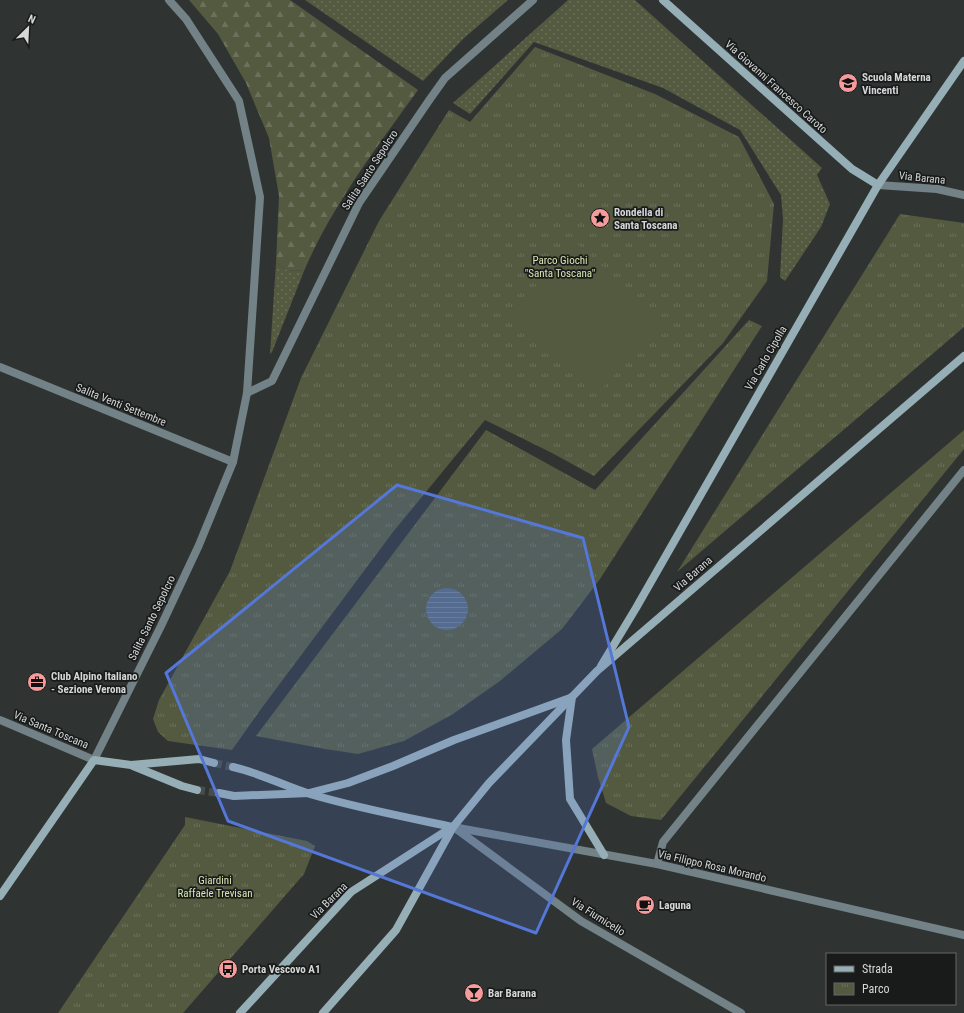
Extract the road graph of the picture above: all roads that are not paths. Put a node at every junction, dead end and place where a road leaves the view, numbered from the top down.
1 (169, 0) edge
2 (533, 0) edge
3 (663, 0) edge
4 (964, 61) edge
5 (878, 185) junction
6 (964, 195) edge
7 (964, 356) edge
8 (0, 367) edge
9 (247, 393) junction
10 (233, 462) junction
11 (964, 470) edge
12 (597, 671) junction
13 (572, 697) junction
14 (0, 720) edge
15 (94, 760) junction
16 (214, 763) tunnel mouth
17 (131, 765) junction
18 (232, 767) tunnel mouth
19 (197, 790) tunnel mouth
20 (219, 793) tunnel mouth
21 (309, 793) junction
22 (453, 826) junction
23 (604, 855) junction
24 (657, 864) junction
25 (0, 896) edge
26 (964, 935) edge
27 (240, 1013) edge
28 (323, 1013) edge
29 (741, 1013) edge

1 - 9 street, Salita Santo Sepolcro
2 - 9 street, Salita Santo Sepolcro
3 - 5 main road, Via Giovanni Francesco Caroto
4 - 5 main road, Via Carlo Cipolla
5 - 6 street, Via Barana
5 - 12 main road, Via Carlo Cipolla
7 - 12 main road, Via Barana
8 - 10 street, Salita Venti Settembre
9 - 10 street, Salita Santo Sepolcro
10 - 15 street, Salita Santo Sepolcro
11 - 24 street
12 - 13 main road, Via Barana
13 - 21 main road
13 - 22 main road, Via Barana
13 - 23 main road
14 - 15 street, Via Santa Toscana
15 - 17 main road
15 - 25 main road, Salita Santo Sepolcro
16 - 17 main road
17 - 19 main road
18 - 21 main road
20 - 21 main road
21 - 22 main road
22 - 23 street, Via Filippo Rosa Morando
22 - 27 main road, Via Barana
22 - 28 main road, Via Barana
22 - 29 street, Via Fiumicello
23 - 24 street, Via Filippo Rosa Morando
24 - 26 street, Via Filippo Rosa Morando

